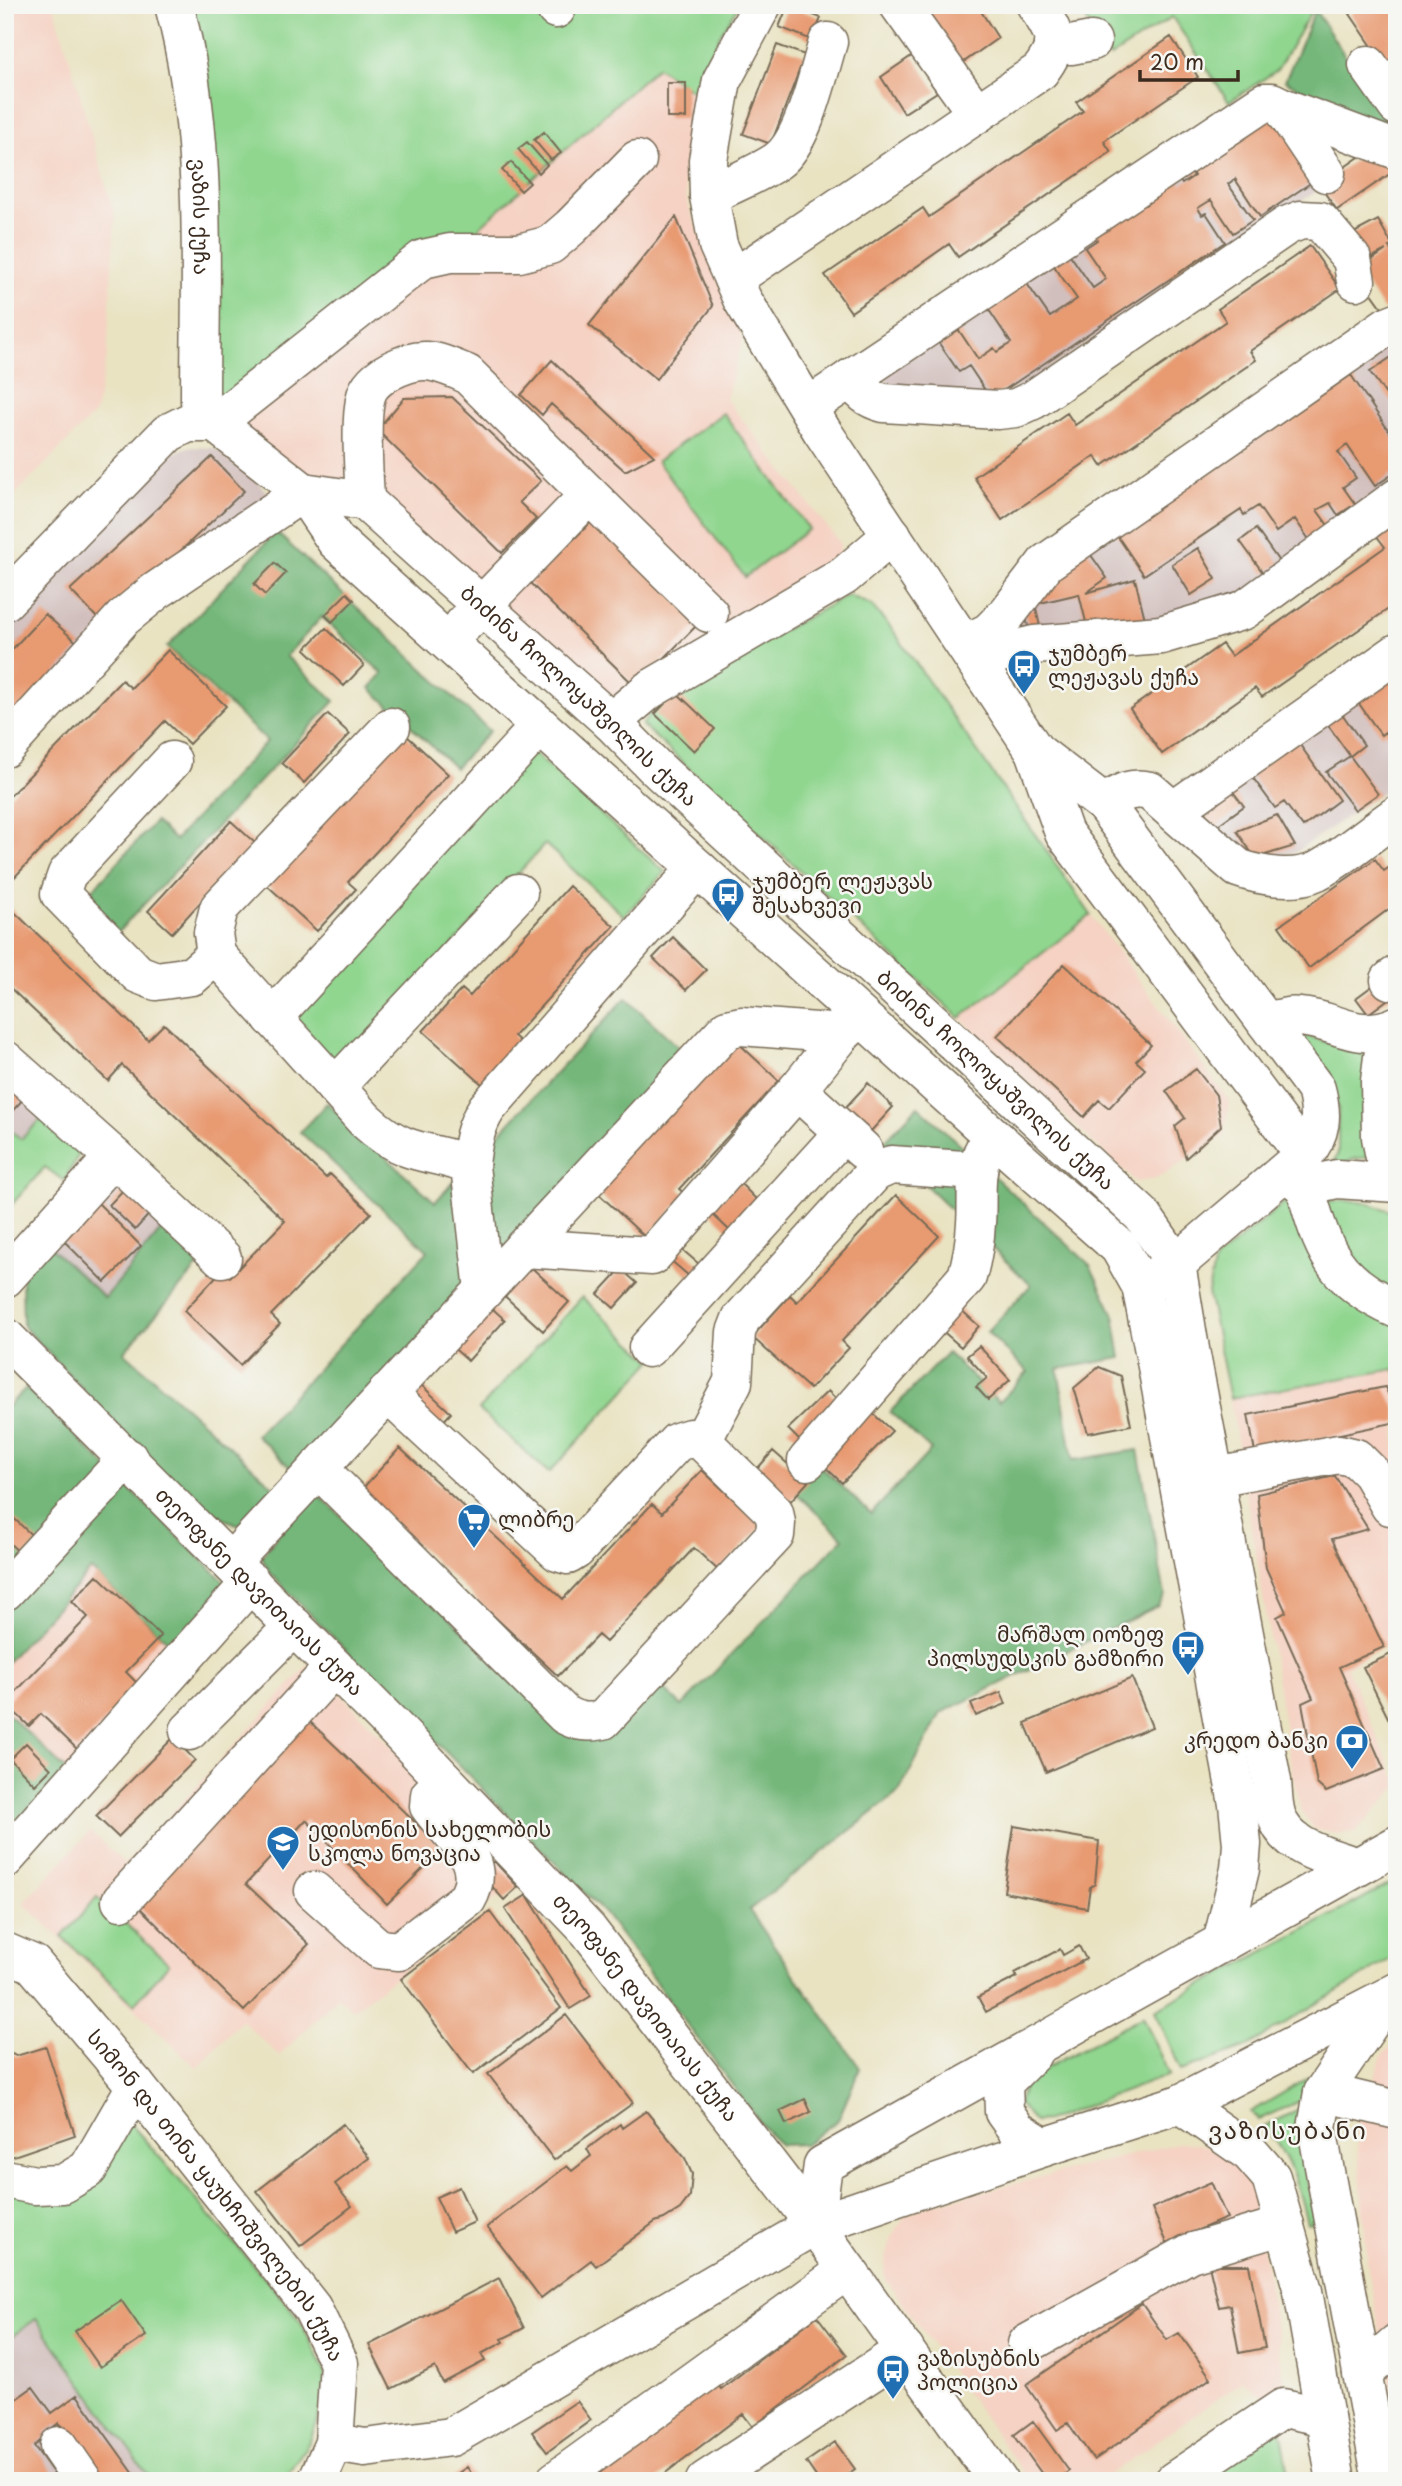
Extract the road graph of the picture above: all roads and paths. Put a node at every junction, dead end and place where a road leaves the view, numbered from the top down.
1 (174, 5) edge
2 (762, 5) edge
3 (900, 5) edge
4 (1036, 5) edge
5 (1092, 41) dead end
6 (828, 42) dead end
7 (1053, 44) junction
8 (1368, 65) dead end
9 (1397, 106) edge
10 (1282, 107) junction
11 (977, 114) junction
12 (1397, 150) edge
13 (637, 160) dead end
14 (1325, 173) dead end
15 (709, 196) junction
16 (733, 279) junction
17 (1356, 281) dead end
18 (1397, 322) edge
19 (851, 378) junction
20 (808, 407) junction
21 (215, 424) junction
22 (303, 492) junction
23 (589, 495) junction
24 (1397, 498) edge
25 (365, 501) junction
26 (892, 535) junction
27 (13, 577) edge
28 (480, 606) junction
29 (709, 613) dead end
30 (448, 643) junction
31 (970, 652) junction
32 (1397, 653) edge
33 (540, 726) junction
34 (391, 727) dead end
35 (622, 734) junction
36 (5, 748) edge
37 (1035, 751) junction
38 (172, 761) dead end
39 (603, 783) junction
40 (1104, 804) junction
41 (1173, 811) junction
42 (1397, 815) edge
43 (696, 868) junction
44 (787, 889) junction
45 (518, 893) dead end
46 (756, 921) junction
47 (216, 955) junction
48 (272, 1018) junction
49 (1266, 1023) junction
50 (851, 1025) junction
51 (1396, 1026) edge
52 (939, 1029) junction
53 (5, 1060) edge
54 (912, 1063) junction
55 (335, 1087) junction
56 (797, 1090) junction
57 (843, 1133) junction
58 (993, 1136) junction
59 (114, 1157) junction
60 (470, 1166) junction
61 (884, 1168) junction
62 (978, 1171) junction
63 (1299, 1171) junction
64 (1396, 1183) edge
65 (523, 1248) junction
66 (222, 1258) dead end
67 (1176, 1264) junction
68 (5, 1278) edge
69 (1141, 1286) junction
70 (484, 1290) junction
71 (1397, 1309) edge
72 (5, 1337) edge
73 (648, 1348) dead end
74 (387, 1393) junction
75 (702, 1441) junction
76 (128, 1458) junction
77 (807, 1461) dead end
78 (318, 1468) junction
79 (1215, 1478) junction
80 (1390, 1506) dead end
81 (241, 1572) junction
82 (10, 1577) edge
83 (294, 1626) junction
84 (334, 1667) junction
85 (189, 1731) dead end
86 (445, 1781) junction
87 (1397, 1845) edge
88 (5, 1859) edge
89 (1357, 1867) junction
90 (314, 1891) dead end
91 (121, 1901) dead end
92 (1222, 1943) junction
93 (5, 1952) edge
94 (1393, 1994) edge
95 (1043, 2042) junction
96 (136, 2086) junction
97 (1323, 2092) junction
98 (1180, 2104) junction
99 (1397, 2110) edge
100 (1044, 2147) junction
101 (5, 2179) edge
102 (815, 2225) junction
103 (1285, 2225) junction
104 (847, 2270) junction
105 (1027, 2344) dead end
106 (1397, 2344) edge
107 (905, 2350) junction
108 (1362, 2374) junction
109 (1325, 2417) junction
110 (334, 2443) junction
111 (59, 2446) dead end
112 (83, 2481) edge
113 (317, 2481) edge
114 (555, 2481) edge
115 (705, 2481) edge
116 (998, 2481) edge
117 (1174, 2481) edge
118 (1336, 2481) edge
119 (1381, 2481) edge

1 - 21 street, ვაზის ქუჩა
2 - 15 street
3 - 11 street
4 - 7 street
5 - 7 street
6 - 15 street
7 - 11 street
8 - 9 street
10 - 12 street
10 - 14 street
10 - 19 street
11 - 16 street
13 - 21 street
15 - 16 street
16 - 20 street
17 - 19 street
18 - 31 street
19 - 20 street
20 - 26 street
21 - 22 street, ბიძინა ჩოლოყაშვილის ქუჩა
21 - 27 street
22 - 25 street, ბიძინა ჩოლოყაშვილის ქუჩა
22 - 30 street, ბიძინა ჩოლოყაშვილის ქუჩა
22 - 36 street
23 - 25 street
23 - 28 street
23 - 29 street
24 - 31 street
25 - 28 street, ბიძინა ჩოლოყაშვილის ქუჩა
26 - 31 street
26 - 35 street
28 - 30 street
28 - 35 street, ბიძინა ჩოლოყაშვილის ქუჩა
30 - 33 street, ბიძინა ჩოლოყაშვილის ქუჩა
31 - 37 street
32 - 41 street
33 - 39 street, ბიძინა ჩოლოყაშვილის ქუჩა
33 - 48 street
34 - 47 street
35 - 39 street
35 - 44 street, ბიძინა ჩოლოყაშვილის ქუჩა
37 - 40 street
37 - 63 street
38 - 47 street
39 - 43 street, ბიძინა ჩოლოყაშვილის ქუჩა
40 - 41 street
40 - 49 street
41 - 42 street
43 - 46 street, ბიძინა ჩოლოყაშვილის ქუჩა
43 - 60 street
44 - 46 street
44 - 52 street, ბიძინა ჩოლოყაშვილის ქუჩა
45 - 55 street
46 - 50 street, ბიძინა ჩოლოყაშვილის ქუჩა
47 - 48 street
48 - 55 street
49 - 51 street
49 - 63 street
50 - 54 street, ბიძინა ჩოლოყაშვილის ქუჩა
50 - 56 street
50 - 65 street
51 - 64 street
52 - 54 street
52 - 67 street, ბიძინა ჩოლოყაშვილის ქუჩა
53 - 59 street
54 - 58 street, ბიძინა ჩოლოყაშვილის ქუჩა
55 - 60 street
56 - 57 street
56 - 65 street
57 - 61 street
57 - 73 street
58 - 62 street
58 - 69 street, ბიძინა ჩოლოყაშვილის ქუჩა
59 - 66 street
59 - 68 street
60 - 70 street
61 - 62 street
61 - 75 street
62 - 77 street
63 - 64 street
63 - 67 street
63 - 71 street
65 - 70 street
67 - 69 street
67 - 79 street, ბიძინა ჩოლოყაშვილის ქუჩა
69 - 92 street, ბიძინა ჩოლოყაშვილის ქუჩა
70 - 74 street
72 - 76 street, თეოფანე დავითაიას ქუჩა
74 - 75 street
74 - 78 street
75 - 78 street
76 - 81 street, თეოფანე დავითაიას ქუჩა
76 - 82 street
78 - 81 street
79 - 80 street
79 - 89 street, ბიძინა ჩოლოყაშვილის ქუჩა
81 - 83 street, თეოფანე დავითაიას ქუჩა
81 - 88 street
83 - 84 street, თეოფანე დავითაიას ქუჩა
83 - 85 street
84 - 86 street, თეოფანე დავითაიას ქუჩა
84 - 91 street
86 - 90 street
86 - 102 street, თეოფანე დავითაიას ქუჩა
87 - 89 street
89 - 92 street
92 - 95 street
93 - 96 street, სიმონ და თინა ყაუხჩიშვილების ქუჩა
94 - 97 street
94 - 98 street
95 - 100 street
95 - 102 street
96 - 101 street
96 - 110 street, სიმონ და თინა ყაუხჩიშვილების ქუჩა
97 - 99 street
97 - 108 street
98 - 100 street
98 - 103 street
100 - 102 street
102 - 104 street, თეოფანე დავითაიას ქუჩა
102 - 110 street
103 - 105 street
103 - 109 street
104 - 107 street, თეოფანე დავითაიას ქუჩა
104 - 114 street
106 - 108 street
107 - 115 street
107 - 116 street, თეოფანე დავითაიას ქუჩა
108 - 119 street
109 - 117 street
109 - 118 street
110 - 113 street
111 - 112 street

